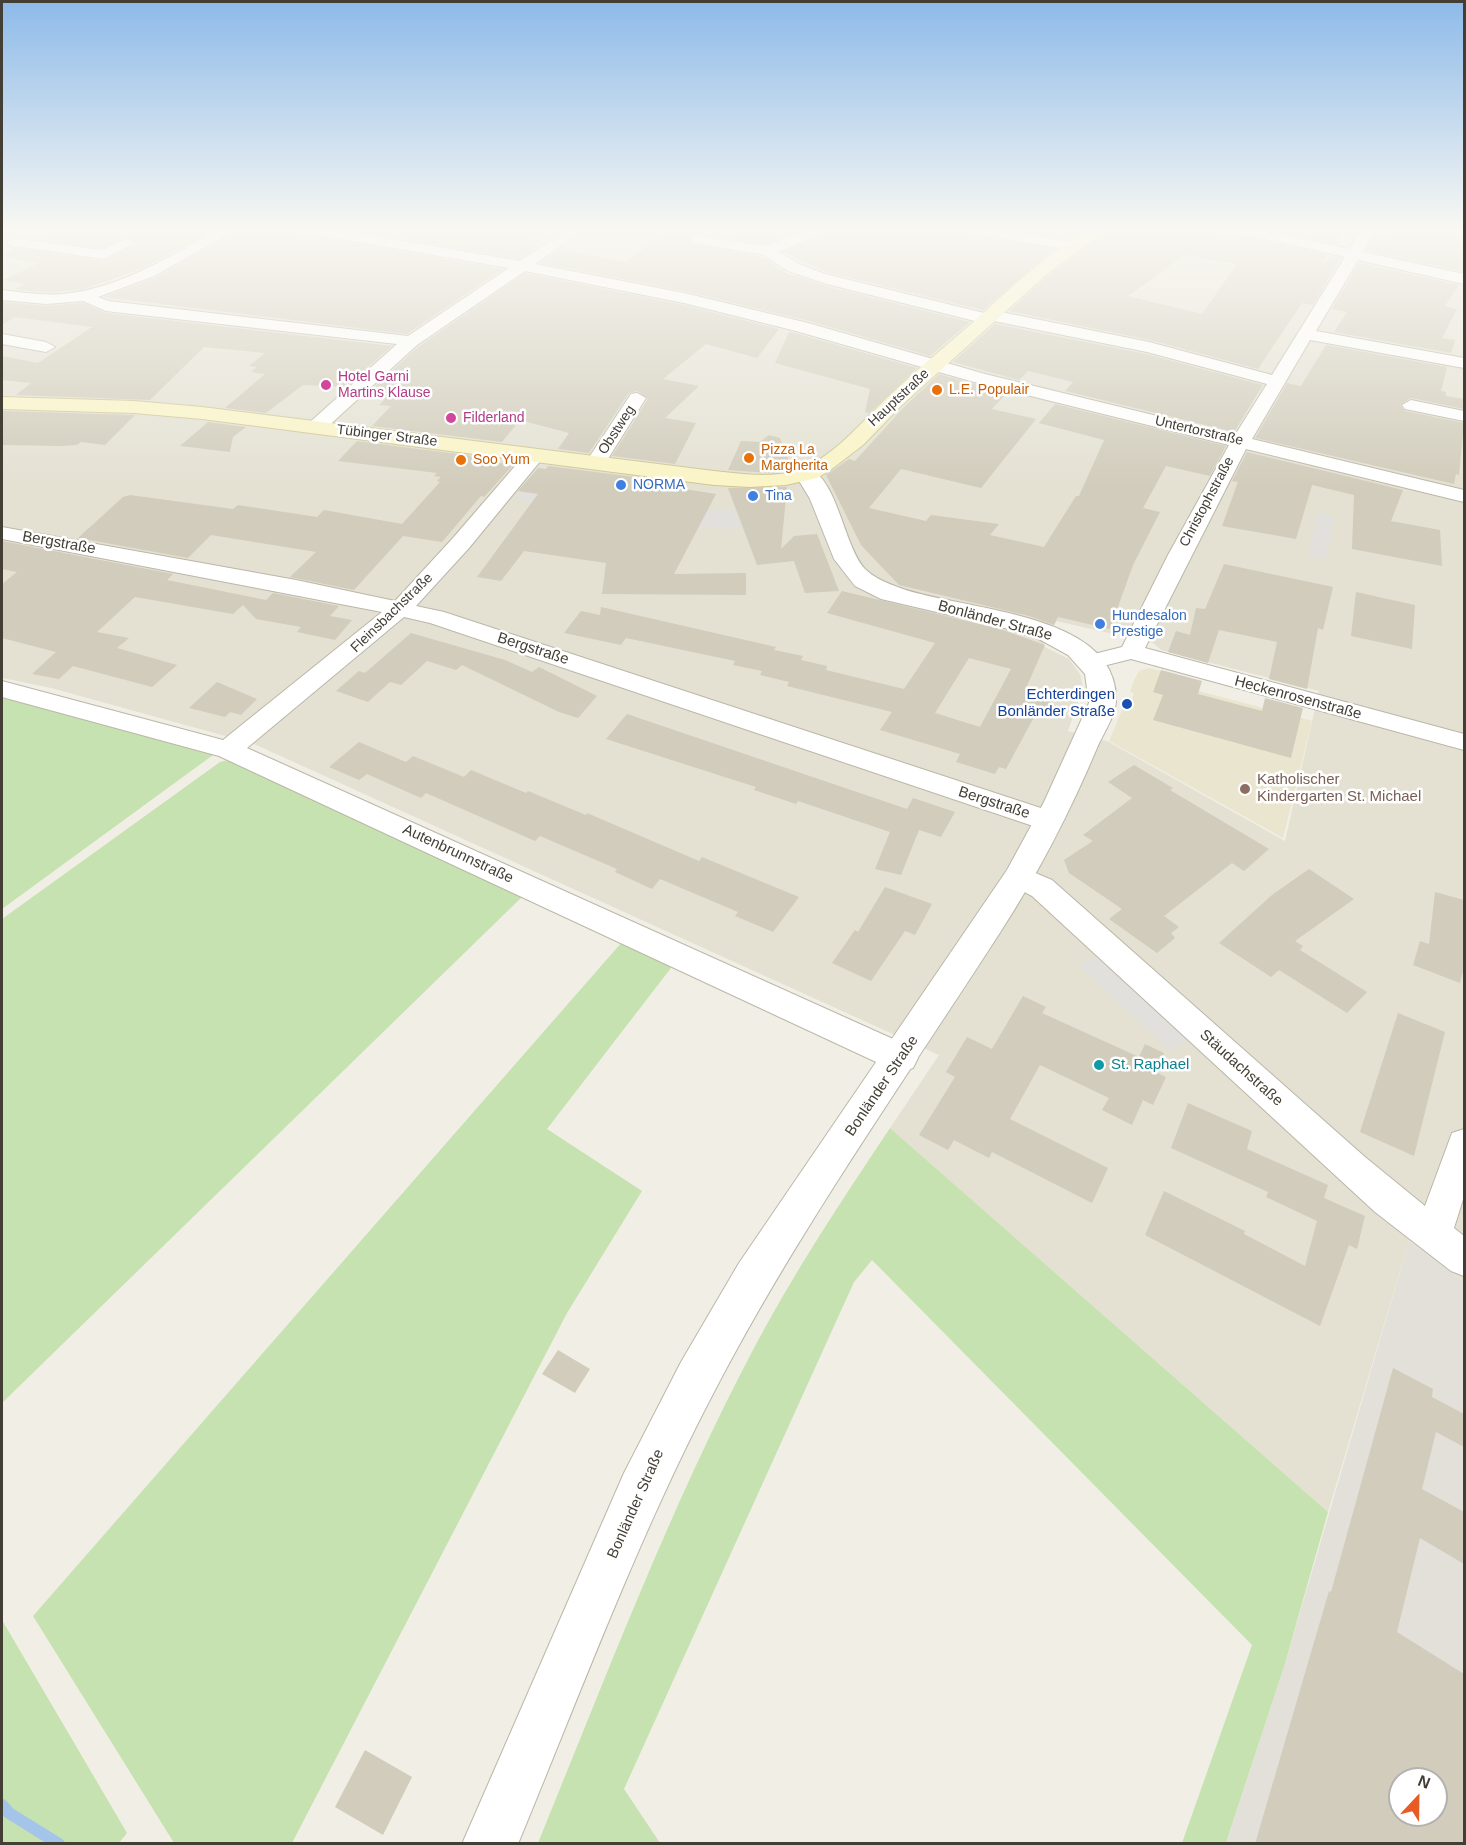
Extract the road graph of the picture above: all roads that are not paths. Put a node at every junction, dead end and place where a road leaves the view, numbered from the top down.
1 (188, 315) edge
2 (447, 315) edge
3 (757, 315) edge
4 (981, 315) edge
5 (1316, 315) edge
6 (989, 317) junction
7 (1304, 334) junction
8 (2, 339) edge
9 (411, 340) junction
10 (46, 347) dead end
11 (1464, 363) edge
12 (934, 365) junction
13 (1276, 381) junction
14 (638, 398) dead end
15 (2, 403) edge
16 (1411, 405) dead end
17 (1464, 416) edge
18 (316, 427) junction
19 (1241, 442) junction
20 (535, 454) junction
21 (596, 462) junction
22 (806, 474) junction
23 (1464, 496) edge
24 (2, 533) edge
25 (400, 609) junction
26 (1131, 652) junction
27 (1091, 662) junction
28 (2, 689) edge
29 (1464, 742) edge
30 (228, 750) junction
31 (1049, 821) junction
32 (1019, 878) junction
33 (901, 1058) junction
34 (1464, 1144) edge
35 (1433, 1235) junction
36 (1464, 1258) edge
37 (490, 1844) edge

1 - 9 street
2 - 9 street
3 - 12 street, Untertorstraße
4 - 6 street
5 - 7 street, Christophstraße
6 - 12 main road, Hauptstraße
6 - 13 street
7 - 11 street
7 - 13 street, Christophstraße
8 - 10 street
9 - 18 street
12 - 19 street, Untertorstraße
12 - 22 main road, Hauptstraße
13 - 19 street, Christophstraße
14 - 21 street, Obstweg
15 - 18 main road, Tübinger Straße
16 - 17 street
18 - 20 main road, Tübinger Straße
19 - 23 street, Untertorstraße
19 - 26 street, Christophstraße
20 - 21 main road, Tübinger Straße
20 - 25 street, Fleinsbachstraße
21 - 22 main road, Tübinger Straße
22 - 27 street, Bonländer Straße
24 - 25 street, Bergstraße
25 - 30 street, Fleinsbachstraße
25 - 31 street, Bergstraße
26 - 27 street
26 - 29 street, Heckenrosenstraße
27 - 31 street, Bonländer Straße
28 - 30 street, Autenbrunnstraße
30 - 33 street, Autenbrunnstraße
31 - 32 street, Bonländer Straße
32 - 33 street, Bonländer Straße
32 - 35 street, Stäudachstraße
33 - 37 street, Bonländer Straße
34 - 35 street
35 - 36 street, Stäudachstraße

